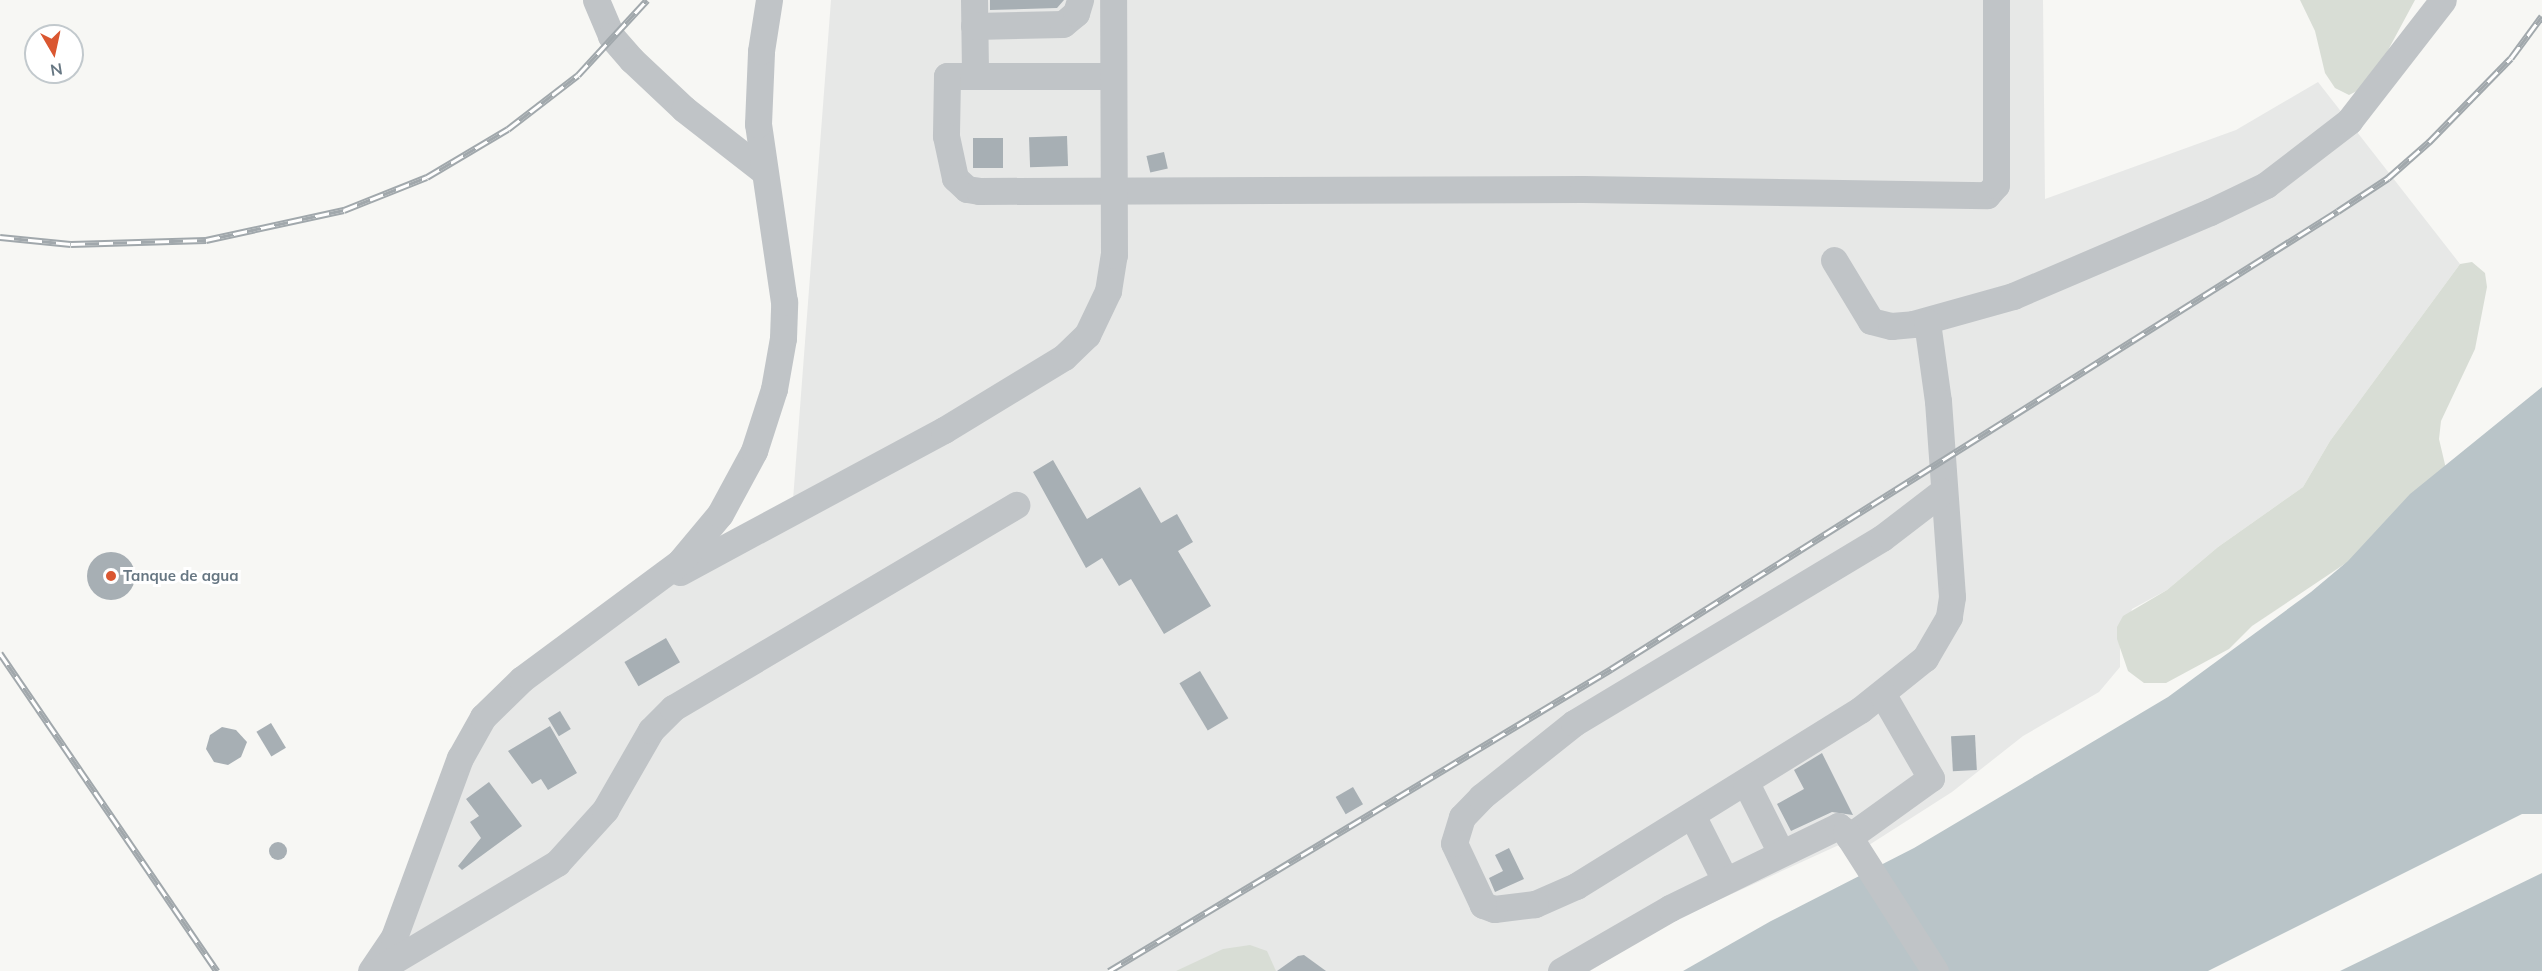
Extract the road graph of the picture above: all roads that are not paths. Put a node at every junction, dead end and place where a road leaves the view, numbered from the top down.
1 (596, 0) edge
2 (769, 0) edge
3 (1080, 0) edge
4 (1113, 0) edge
5 (1996, 0) edge
6 (2443, 0) edge
7 (974, 13) edge
8 (975, 76) junction
9 (1113, 76) junction
10 (762, 170) junction
11 (1114, 191) junction
12 (1834, 260) dead end
13 (1927, 322) junction
14 (1941, 492) junction
15 (1016, 505) dead end
16 (652, 587) junction
17 (1882, 693) junction
18 (1746, 783) junction
19 (1693, 817) junction
20 (1849, 837) junction
21 (1781, 853) junction
22 (1725, 880) junction
23 (371, 971) edge
24 (376, 971) edge
25 (1562, 971) edge
26 (1935, 971) edge

1 - 10 street
2 - 10 street
3 - 7 street
4 - 9 street
5 - 11 street
6 - 13 street
7 - 8 street
8 - 9 street
8 - 11 street
9 - 11 street
10 - 16 street
11 - 16 street
12 - 13 street
13 - 14 street
14 - 17 street
14 - 19 street
15 - 24 street
16 - 23 street
17 - 18 street
17 - 20 street
18 - 19 street
18 - 21 street
19 - 22 street
20 - 21 street
20 - 26 street
21 - 22 street
22 - 25 street

